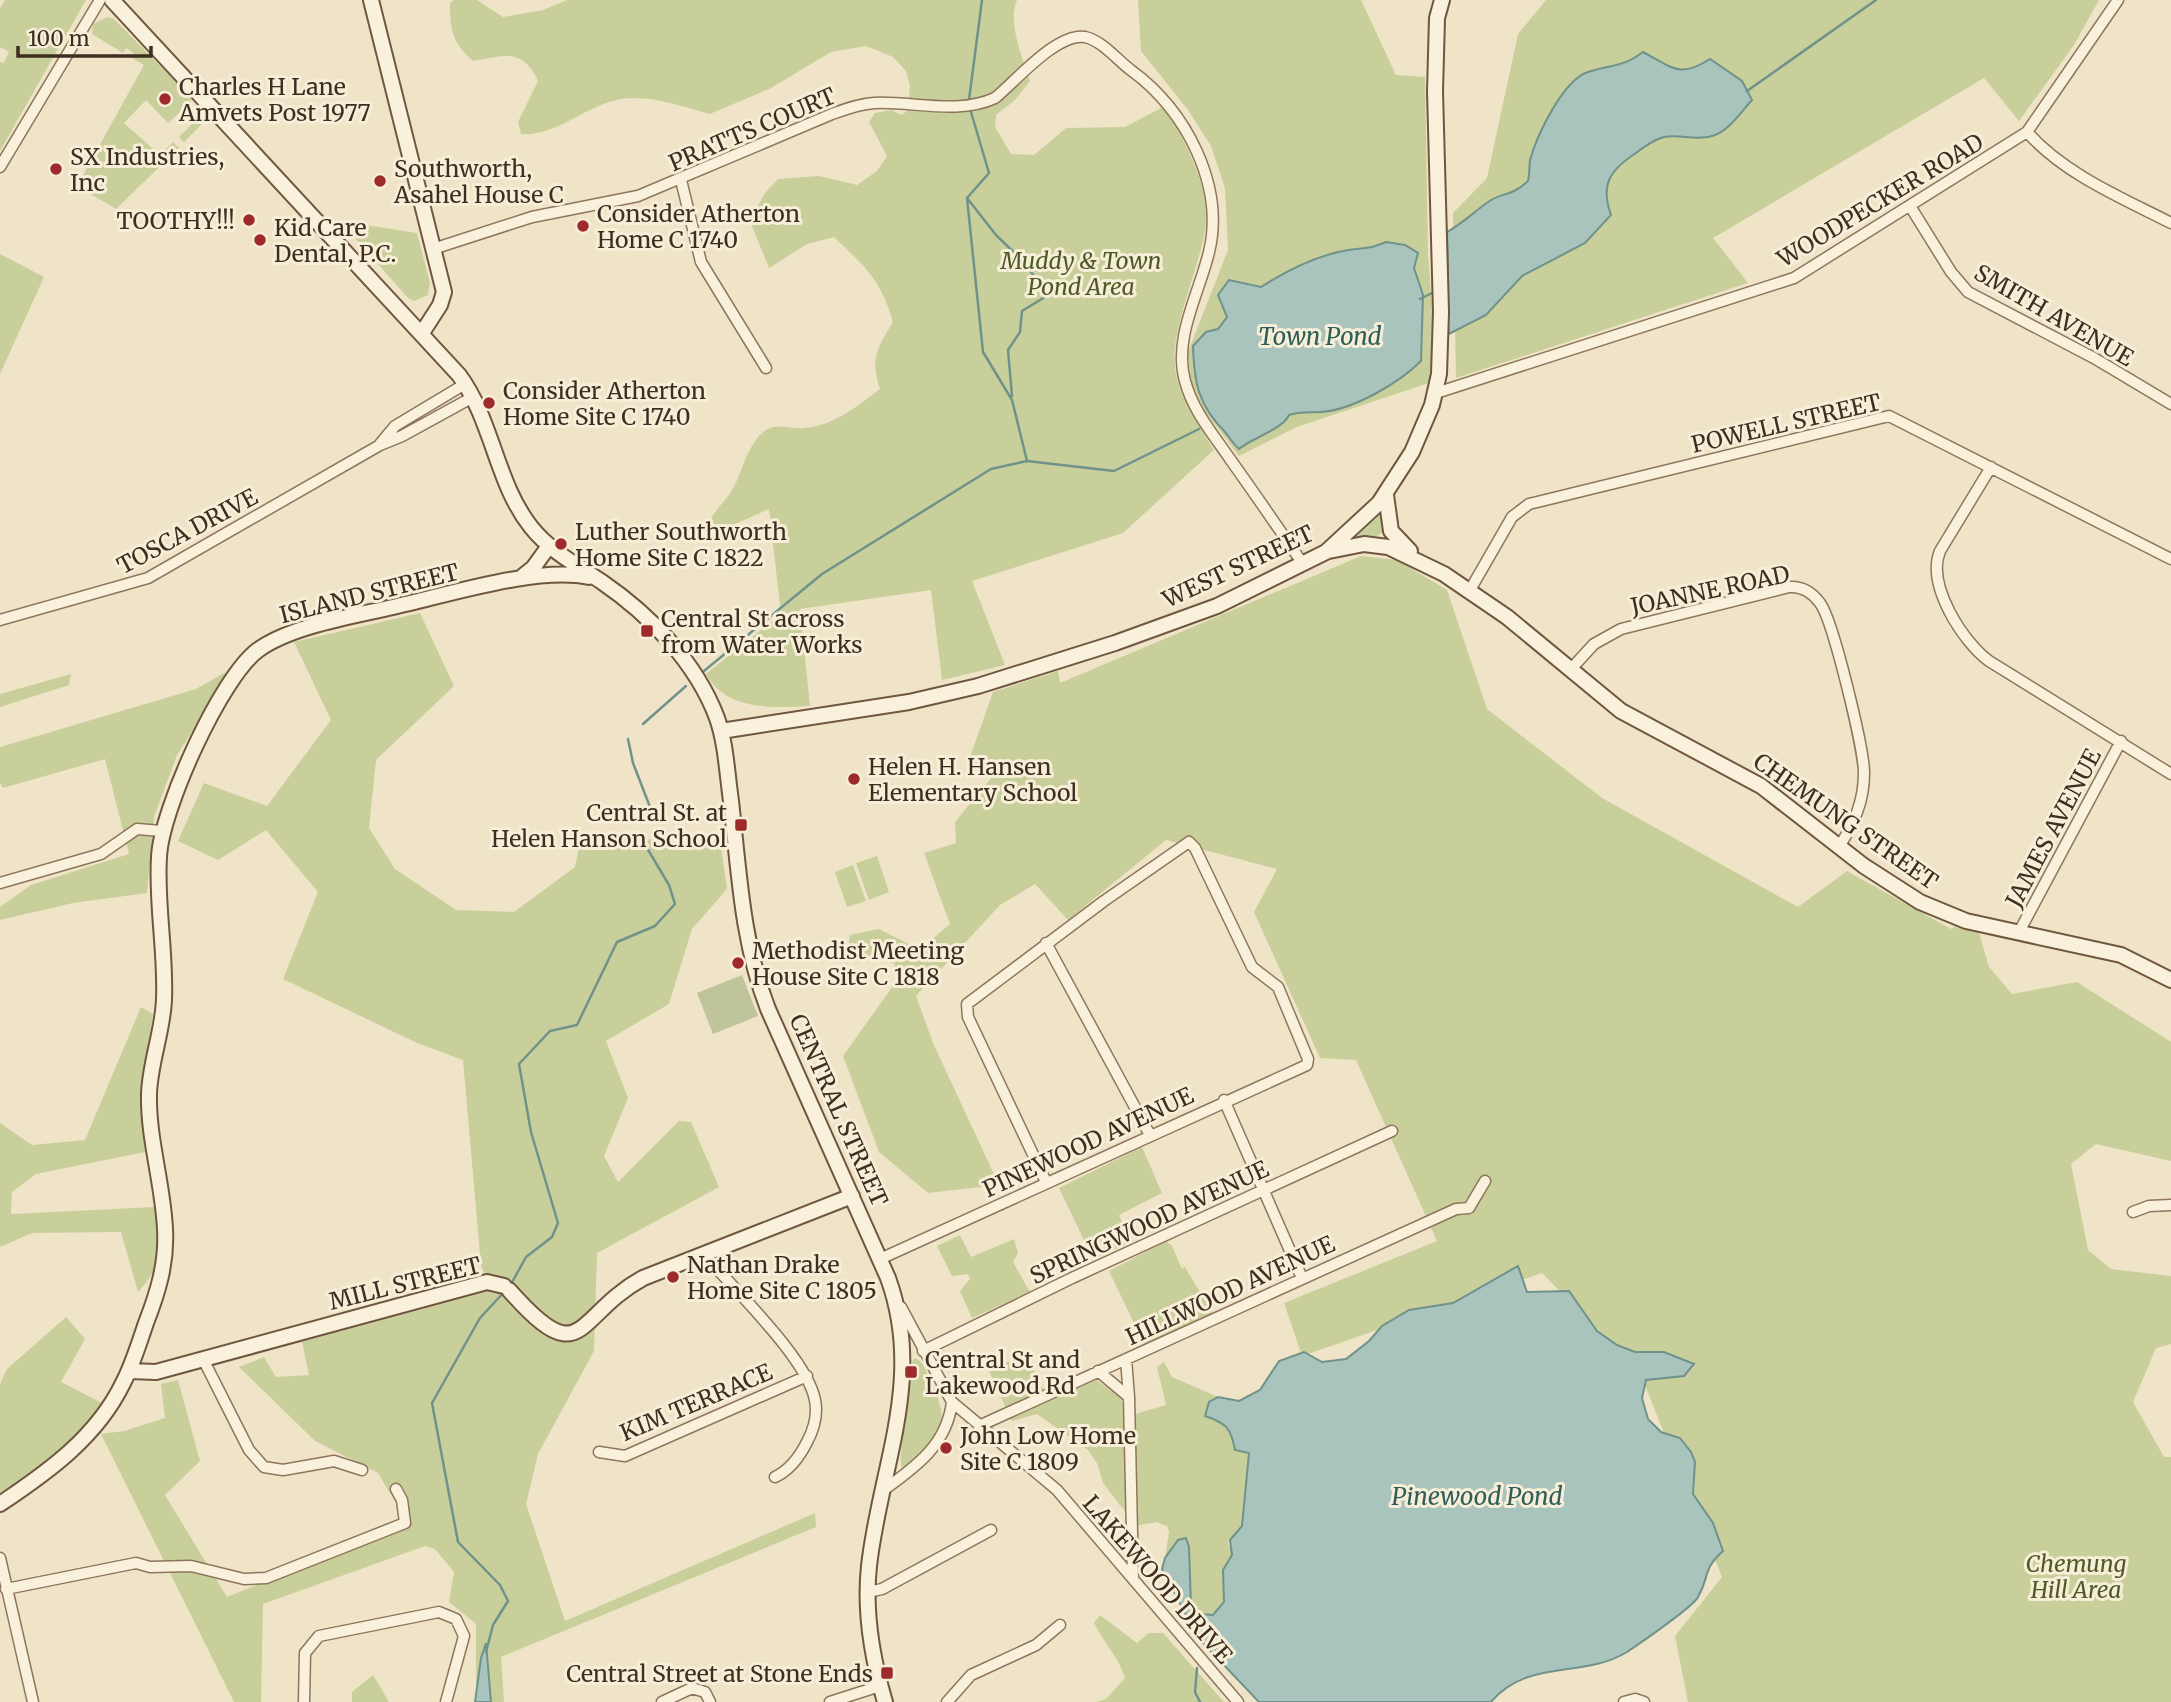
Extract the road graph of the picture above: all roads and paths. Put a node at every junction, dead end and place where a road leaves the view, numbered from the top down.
1 (100, 0) edge
2 (112, 0) edge
3 (371, 0) edge
4 (2118, 0) edge
5 (1440, 2) edge
6 (2027, 132) junction
7 (0, 167) edge
8 (681, 180) junction
9 (1910, 206) junction
10 (2171, 223) edge
11 (433, 249) junction
12 (422, 333) junction
13 (766, 368) dead end
14 (465, 383) junction
15 (1436, 393) junction
16 (473, 397) junction
17 (2171, 404) edge
18 (380, 445) junction
19 (1992, 467) junction
20 (1386, 495) junction
21 (554, 550) junction
22 (1326, 552) junction
23 (2171, 559) edge
24 (1422, 561) junction
25 (1303, 564) junction
26 (542, 573) junction
27 (597, 578) junction
28 (512, 581) junction
29 (1470, 590) junction
30 (0, 620) edge
31 (1571, 669) junction
32 (721, 731) junction
33 (2121, 741) junction
34 (2171, 774) edge
35 (162, 831) junction
36 (1839, 848) junction
37 (0, 883) edge
38 (2019, 932) junction
39 (1046, 943) junction
40 (2171, 980) edge
41 (1224, 1100) junction
42 (1392, 1131) dead end
43 (1150, 1135) junction
44 (1485, 1181) dead end
45 (1046, 1182) junction
46 (1264, 1190) junction
47 (852, 1196) junction
48 (2171, 1205) edge
49 (2133, 1212) dead end
50 (705, 1255) junction
51 (880, 1259) junction
52 (1302, 1278) junction
53 (895, 1296) junction
54 (923, 1351) junction
55 (203, 1359) junction
56 (1126, 1359) junction
57 (129, 1371) junction
58 (1098, 1371) junction
59 (807, 1376) junction
60 (1129, 1397) junction
61 (951, 1402) junction
62 (979, 1426) junction
63 (599, 1452) dead end
64 (362, 1470) dead end
65 (775, 1477) dead end
66 (396, 1489) dead end
67 (885, 1489) junction
68 (0, 1504) edge
69 (991, 1530) dead end
70 (0, 1558) edge
71 (1133, 1578) junction
72 (6, 1589) junction
73 (868, 1592) junction
74 (1060, 1625) dead end
75 (880, 1686) junction
76 (1627, 1701) edge
77 (33, 1702) edge
78 (304, 1702) edge
79 (446, 1702) edge
80 (662, 1702) edge
81 (710, 1702) edge
82 (830, 1702) edge
83 (885, 1702) edge
84 (947, 1702) edge
85 (1238, 1702) edge
86 (1644, 1702) edge

1 - 7 street
2 - 12 street, CENTRAL STREET
3 - 11 street
4 - 6 street, WOODPECKER ROAD
5 - 15 street, WEST STREET
6 - 9 street, WOODPECKER ROAD
6 - 10 street
8 - 11 street, PRATTS COURT
8 - 13 street
8 - 25 street, PRATTS COURT
9 - 15 street, WOODPECKER ROAD
9 - 17 street, SMITH AVENUE
11 - 12 street
12 - 14 street, CENTRAL STREET
14 - 16 street, CENTRAL STREET
14 - 18 street, TOSCA DRIVE
15 - 20 street, WEST STREET
16 - 18 street, TOSCA DRIVE
16 - 21 street, CENTRAL STREET
18 - 30 street, TOSCA DRIVE
19 - 23 street, POWELL STREET
19 - 29 street, POWELL STREET
19 - 33 street
20 - 22 street, WEST STREET
20 - 24 street, CHEMUNG STREET
21 - 26 street
21 - 27 street, CENTRAL STREET
21 - 28 street, ISLAND STREET
22 - 24 street, CHEMUNG STREET
22 - 25 street, WEST STREET
24 - 29 street, CHEMUNG STREET
25 - 32 street, WEST STREET
26 - 27 street, ISLAND STREET
26 - 28 street, ISLAND STREET
27 - 32 street, CENTRAL STREET
28 - 35 street, ISLAND STREET
29 - 31 street, CHEMUNG STREET
31 - 36 street, CHEMUNG STREET
31 - 36 street, JOANNE ROAD
32 - 47 street, CENTRAL STREET
33 - 34 street
33 - 38 street, JAMES AVENUE
35 - 37 street
35 - 57 street, ISLAND STREET
36 - 38 street, CHEMUNG STREET
38 - 40 street, CHEMUNG STREET
39 - 41 street, PINEWOOD AVENUE
39 - 43 street
39 - 45 street
41 - 43 street, PINEWOOD AVENUE
41 - 46 street
42 - 46 street, SPRINGWOOD AVENUE
43 - 45 street, PINEWOOD AVENUE
44 - 52 street, HILLWOOD AVENUE
45 - 51 street, PINEWOOD AVENUE
46 - 52 street
46 - 54 street, SPRINGWOOD AVENUE
47 - 50 street, MILL STREET
47 - 51 street, CENTRAL STREET
48 - 49 street
50 - 55 street, MILL STREET
50 - 59 street
51 - 53 street, CENTRAL STREET
52 - 56 street, HILLWOOD AVENUE
53 - 54 street, CENTRAL STREET
53 - 67 street, CENTRAL STREET
54 - 61 street, CENTRAL STREET
55 - 57 street, MILL STREET
55 - 64 street
56 - 58 street, HILLWOOD AVENUE
56 - 60 street
57 - 68 street, ISLAND STREET
58 - 60 street
58 - 62 street, HILLWOOD AVENUE
59 - 63 street, KIM TERRACE
59 - 65 street
60 - 71 street
61 - 62 street, LAKEWOOD DRIVE
61 - 67 street
62 - 71 street, LAKEWOOD DRIVE
66 - 72 street
67 - 73 street, CENTRAL STREET
69 - 73 street
70 - 72 street
71 - 85 street, LAKEWOOD DRIVE
72 - 77 street
73 - 75 street, CENTRAL STREET
74 - 84 street
75 - 82 street
75 - 83 street, CENTRAL STREET
76 - 86 street
78 - 79 street
80 - 81 street

